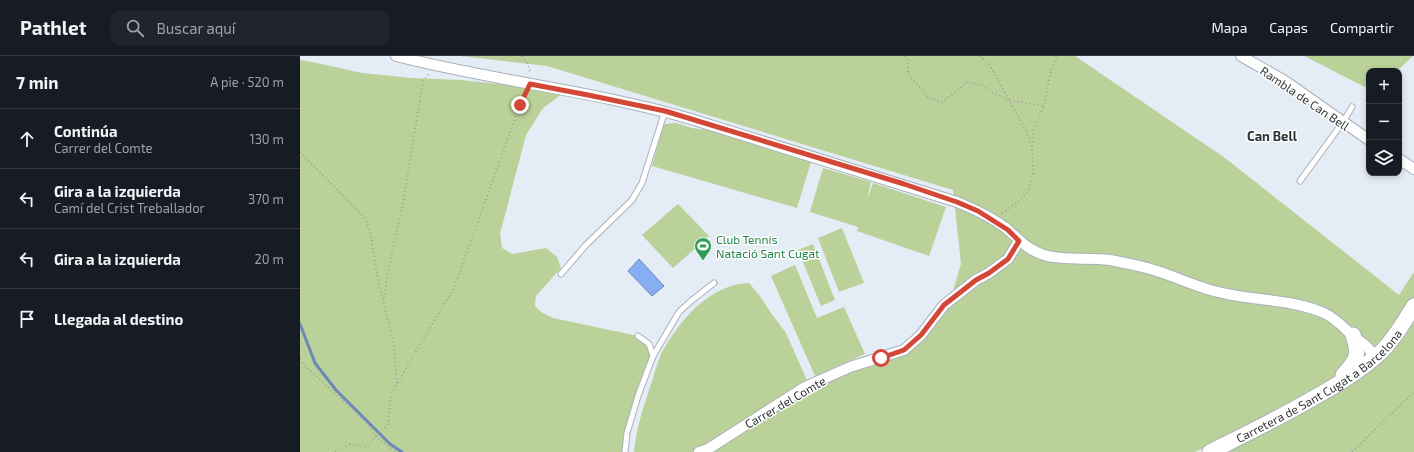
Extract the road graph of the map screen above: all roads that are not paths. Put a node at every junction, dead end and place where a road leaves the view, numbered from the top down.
1 (396, 56) edge
2 (1241, 56) edge
3 (1352, 107) dead end
4 (665, 111) junction
5 (1343, 122) junction
6 (1366, 138) edge
7 (1402, 161) edge
8 (1414, 169) edge
9 (1300, 181) dead end
10 (1019, 241) junction
11 (561, 274) dead end
12 (714, 284) dead end
13 (1414, 306) edge
14 (638, 336) dead end
15 (1353, 336) junction
16 (1374, 353) junction
17 (654, 356) junction
18 (1330, 389) junction
19 (625, 452) edge
20 (700, 452) edge
21 (1210, 452) edge

1 - 4 street
2 - 5 street, Rambla de Can Bell
3 - 5 lane
4 - 10 street
4 - 11 lane
5 - 6 street, Rambla de Can Bell
5 - 9 lane
7 - 8 street
10 - 15 street
10 - 20 street, Carrer del Comte
12 - 17 lane
13 - 16 main road, Carretera de Sant Cugat a Barcelona
14 - 17 lane
15 - 16 main road
15 - 18 main road
16 - 18 main road, Carretera de Sant Cugat a Barcelona
17 - 19 lane
18 - 21 main road, Carretera de Sant Cugat a Barcelona

